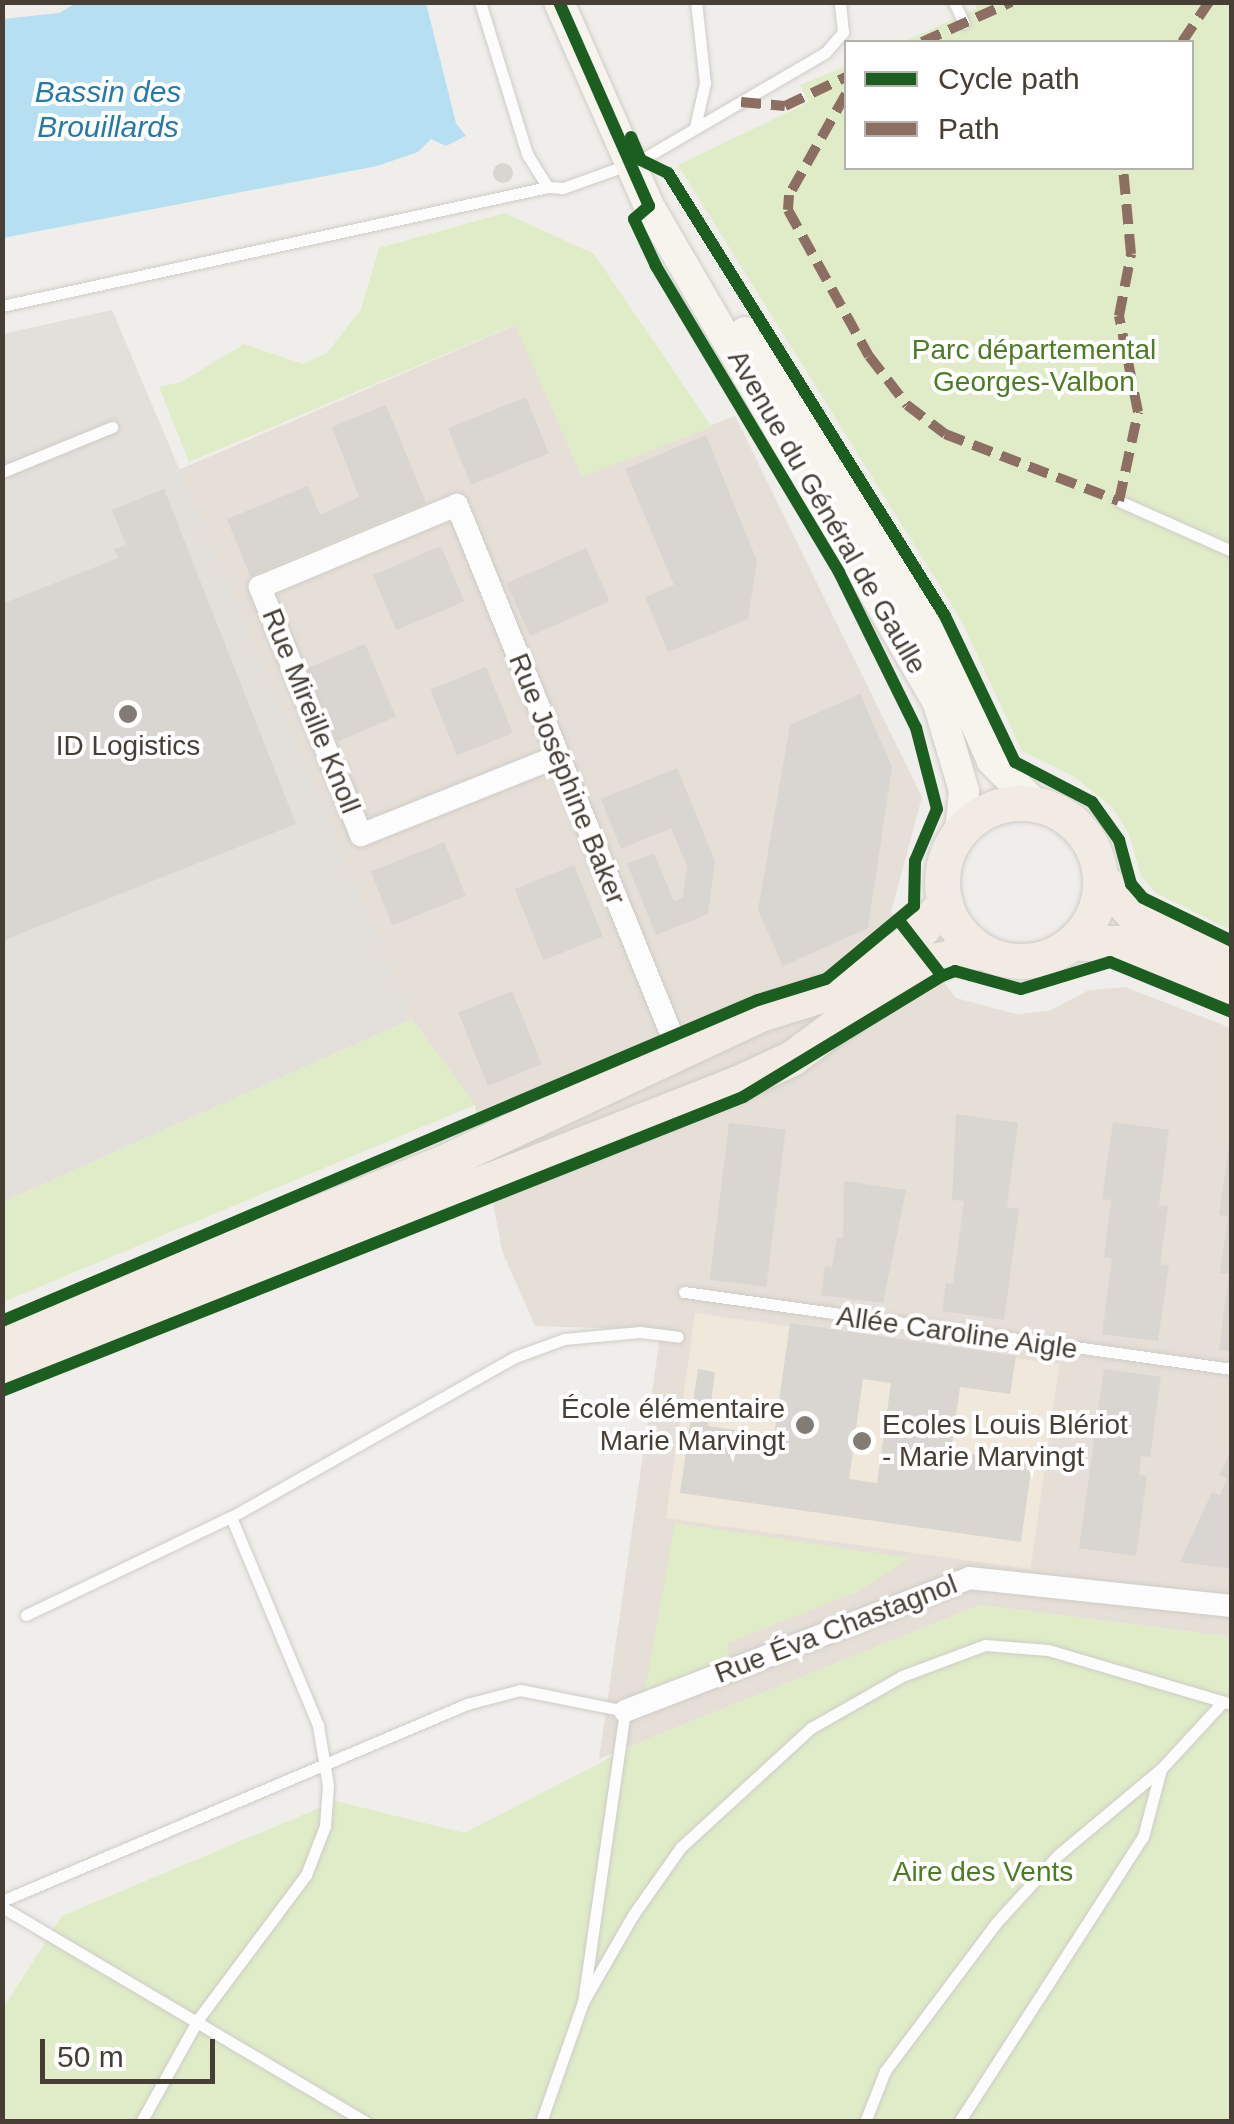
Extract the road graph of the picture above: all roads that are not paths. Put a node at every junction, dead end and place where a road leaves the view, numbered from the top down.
1 (480, 2) edge
2 (560, 2) edge
3 (576, 2) edge
4 (696, 2) edge
5 (840, 2) edge
6 (954, 2) edge
7 (964, 23) dead end
8 (695, 127) junction
9 (635, 163) junction
10 (548, 187) junction
11 (2, 306) edge
12 (112, 427) dead end
13 (2, 472) edge
14 (1118, 501) dead end
15 (1232, 551) edge
16 (260, 587) joint
17 (556, 757) junction
18 (1035, 804) junction
19 (960, 832) junction
20 (1100, 877) junction
21 (945, 902) junction
22 (1072, 943) junction
23 (982, 950) junction
24 (1232, 957) edge
25 (1232, 991) edge
26 (678, 1053) junction
27 (684, 1292) dead end
28 (678, 1337) dead end
29 (2, 1339) edge
30 (1232, 1369) edge
31 (2, 1372) edge
32 (231, 1517) junction
33 (1232, 1606) edge
34 (26, 1615) dead end
35 (1226, 1704) edge
36 (625, 1711) junction
37 (325, 1766) junction
38 (1161, 1769) junction
39 (2, 1904) edge
40 (583, 2002) junction
41 (198, 2018) junction
42 (141, 2122) edge
43 (366, 2122) edge
44 (541, 2122) edge
45 (865, 2122) edge
46 (959, 2122) edge

1 - 10 lane
2 - 9 main road
3 - 9 main road
4 - 8 lane
5 - 8 lane
6 - 7 lane
8 - 9 lane
9 - 10 lane
9 - 18 main road, Avenue du Général de Gaulle
9 - 19 main road, Avenue du Général de Gaulle
10 - 11 lane
12 - 13 lane
14 - 15 lane
16 - 17 street, Rue Mireille Knoll
16 - 17 street, Rue Joséphine Baker
17 - 26 street, Rue Joséphine Baker
18 - 19 main road
18 - 20 main road
19 - 21 main road
20 - 22 main road
20 - 24 main road
21 - 23 main road
21 - 26 main road
22 - 23 main road
22 - 25 main road
23 - 31 main road
26 - 29 main road
27 - 30 lane, Allée Caroline Aigle
28 - 32 lane
32 - 34 lane
32 - 37 lane
33 - 36 street, Rue Éva Chastagnol
35 - 38 lane
35 - 40 lane
36 - 37 lane
36 - 40 lane
37 - 39 lane
37 - 41 lane
38 - 45 lane
38 - 46 lane
39 - 41 lane
40 - 44 lane
41 - 42 lane
41 - 43 lane

